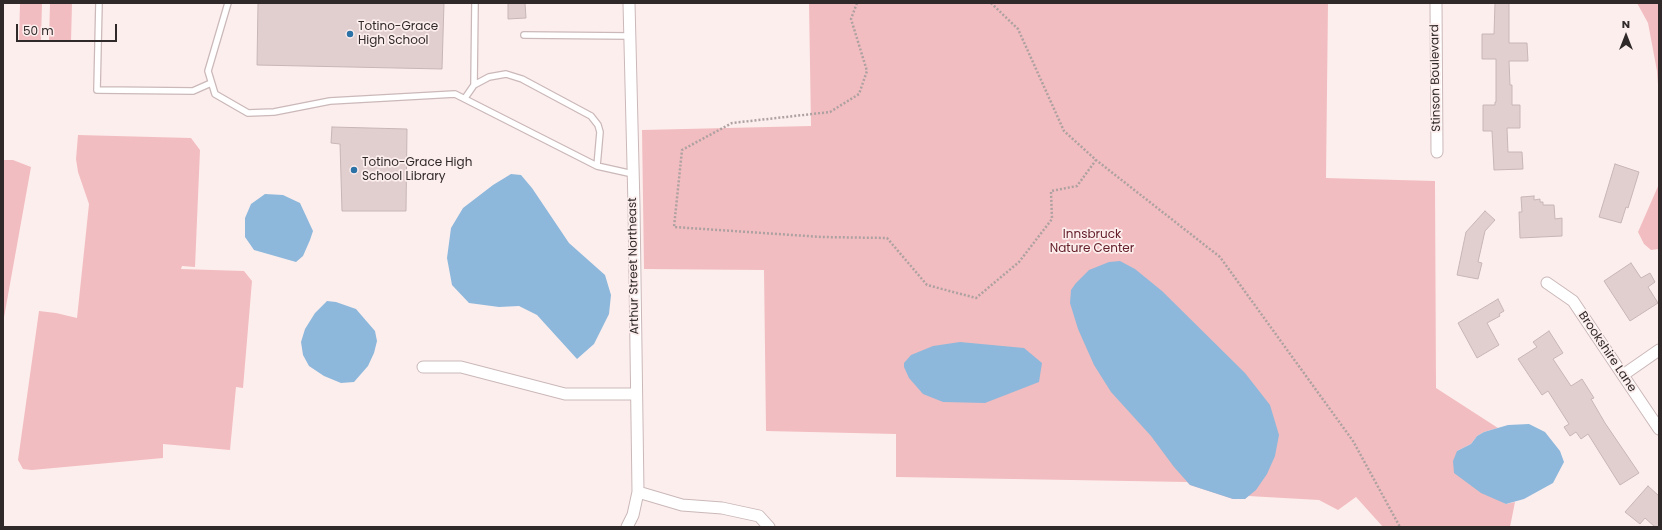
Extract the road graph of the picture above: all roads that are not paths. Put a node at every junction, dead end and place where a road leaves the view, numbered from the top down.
1 (99, 3) edge
2 (228, 3) edge
3 (475, 3) edge
4 (629, 3) edge
5 (1436, 3) edge
6 (524, 35) dead end
7 (629, 36) junction
8 (211, 83) junction
9 (474, 85) junction
10 (465, 98) junction
11 (1437, 152) dead end
12 (597, 166) junction
13 (633, 174) junction
14 (1547, 283) dead end
15 (1659, 350) edge
16 (423, 367) dead end
17 (1623, 374) junction
18 (636, 394) junction
19 (1659, 429) edge
20 (638, 492) junction
21 (627, 527) edge
22 (769, 527) edge

1 - 8 lane
2 - 8 lane
3 - 9 lane
4 - 7 street, Arthur Street Northeast
5 - 11 street, Stinson Boulevard
6 - 7 lane
7 - 13 street, Arthur Street Northeast
8 - 10 lane
9 - 10 lane
9 - 12 lane
10 - 12 lane
12 - 13 lane
13 - 18 street, Arthur Street Northeast
14 - 17 street, Brookshire Lane
15 - 17 street
16 - 18 street
17 - 19 street, Brookshire Lane
18 - 20 street, Arthur Street Northeast
20 - 21 street, Arthur Street Northeast
20 - 22 street

